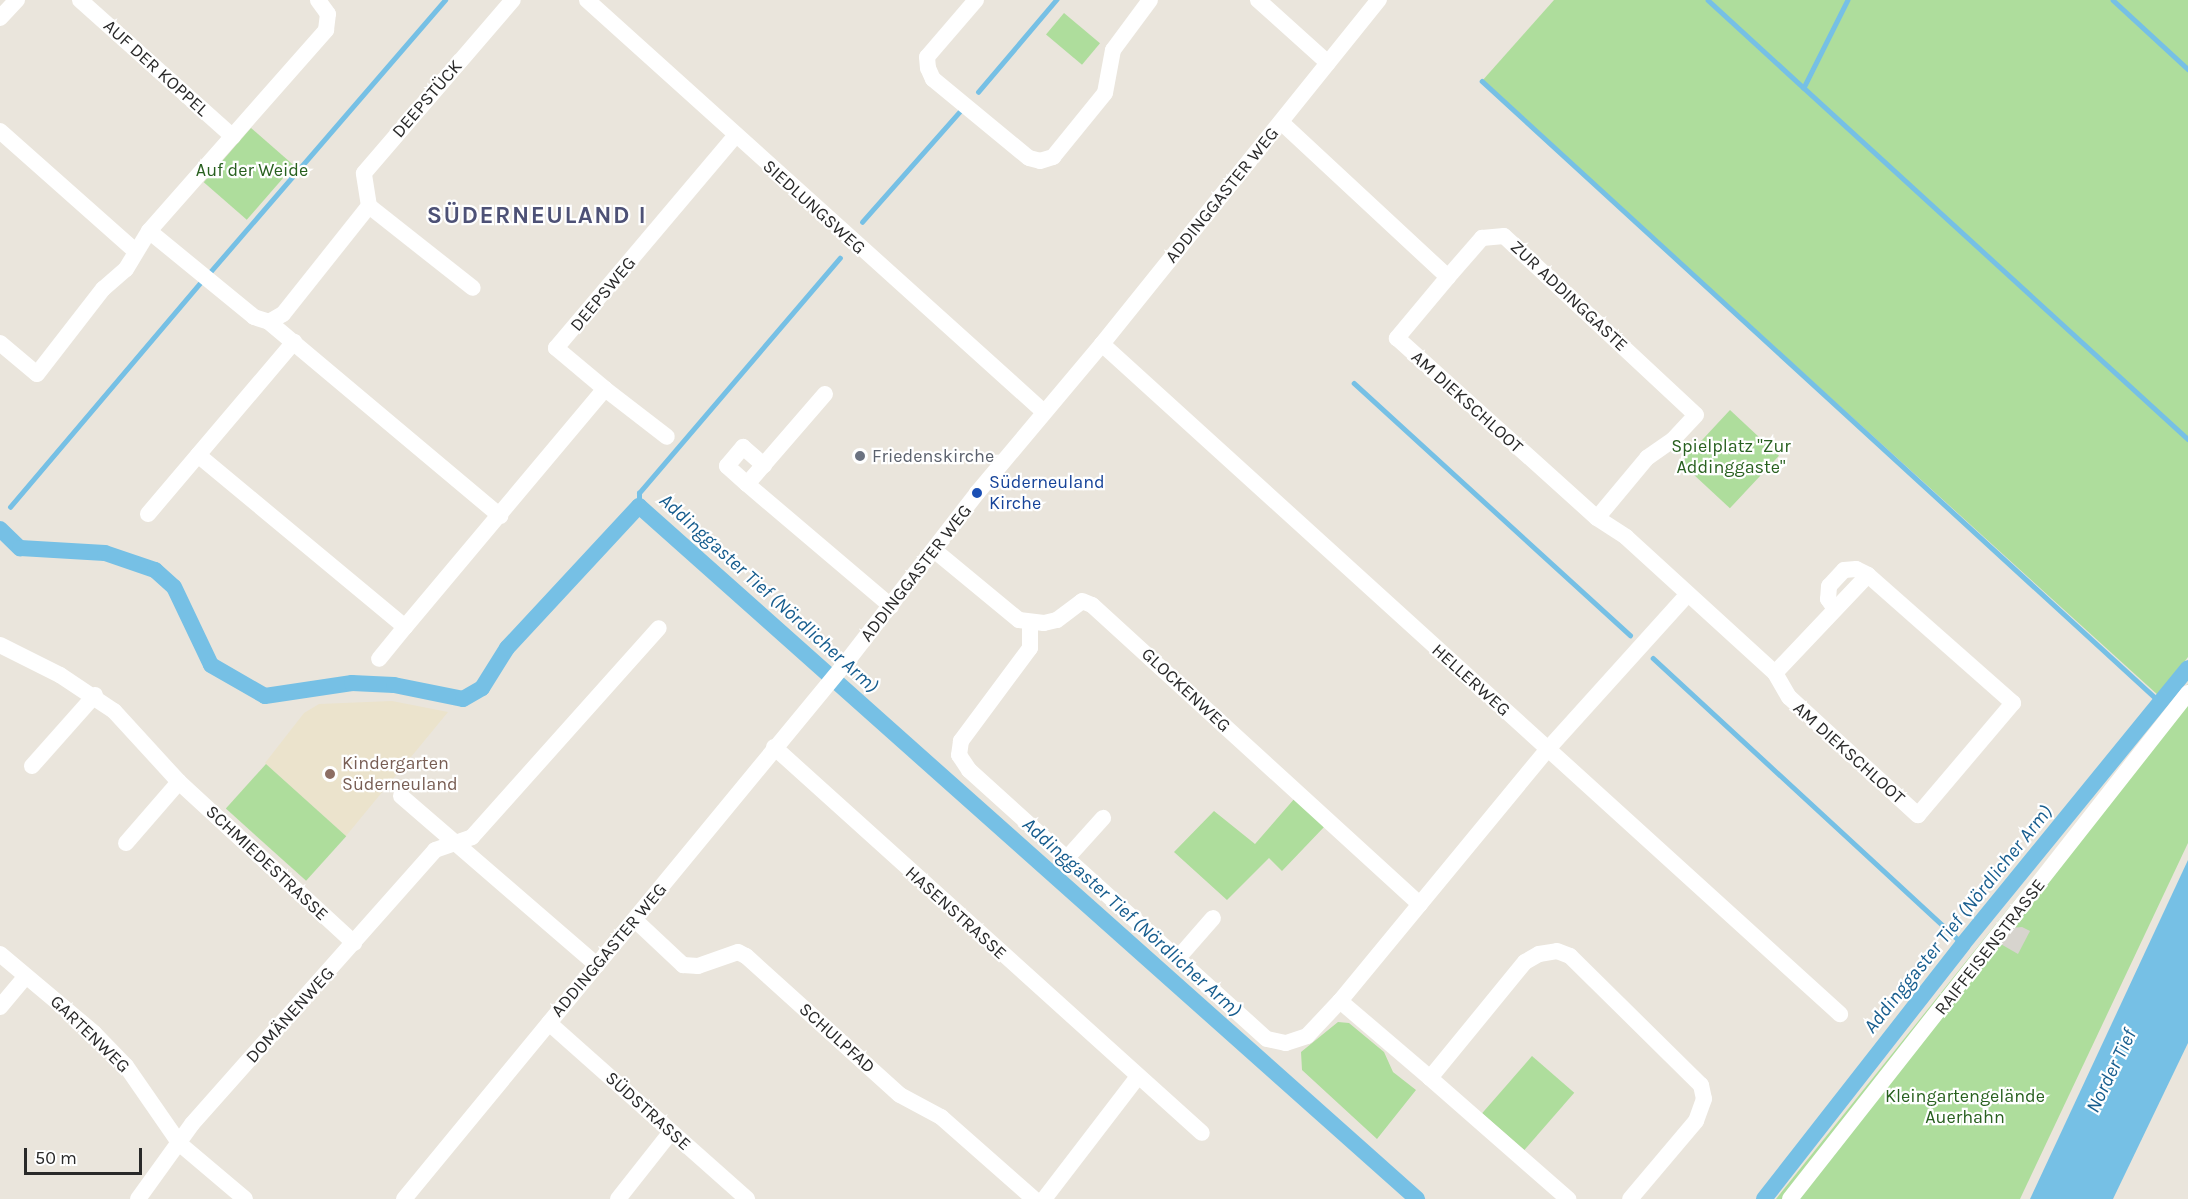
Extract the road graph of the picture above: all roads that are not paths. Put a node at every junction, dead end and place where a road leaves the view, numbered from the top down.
1 (17, 0) edge
2 (80, 0) edge
3 (318, 0) edge
4 (513, 0) edge
5 (587, 0) edge
6 (976, 0) edge
7 (1150, 0) edge
8 (1258, 0) edge
9 (1379, 0) edge
10 (0, 18) edge
11 (1328, 63) junction
12 (1281, 122) junction
13 (0, 130) edge
14 (736, 135) junction
15 (233, 137) junction
16 (369, 206) junction
17 (149, 231) junction
18 (134, 250) junction
19 (1448, 277) junction
20 (473, 288) dead end
21 (269, 322) junction
22 (294, 342) junction
23 (0, 343) edge
24 (1102, 344) junction
25 (605, 389) junction
26 (825, 394) dead end
27 (1044, 412) junction
28 (667, 436) dead end
29 (198, 455) junction
30 (764, 465) junction
31 (747, 484) junction
32 (148, 514) dead end
33 (500, 516) junction
34 (1603, 523) junction
35 (934, 550) junction
36 (1688, 594) junction
37 (891, 606) junction
38 (1030, 624) junction
39 (405, 627) junction
40 (659, 628) dead end
41 (0, 645) edge
42 (379, 659) dead end
43 (1775, 673) junction
44 (2188, 693) edge
45 (95, 696) junction
46 (774, 747) junction
47 (1547, 750) junction
48 (32, 766) dead end
49 (179, 782) junction
50 (401, 796) dead end
51 (1103, 818) dead end
52 (126, 843) dead end
53 (453, 843) junction
54 (1067, 858) junction
55 (1420, 904) junction
56 (1213, 918) dead end
57 (635, 920) junction
58 (354, 943) junction
59 (0, 954) edge
60 (1178, 958) junction
61 (597, 965) junction
62 (26, 976) junction
63 (1340, 1001) junction
64 (0, 1007) edge
65 (1840, 1014) dead end
66 (549, 1023) junction
67 (1137, 1078) junction
68 (1430, 1078) junction
69 (671, 1132) junction
70 (1202, 1133) dead end
71 (180, 1144) junction
72 (138, 1199) edge
73 (245, 1199) edge
74 (404, 1199) edge
75 (618, 1199) edge
76 (747, 1199) edge
77 (1034, 1199) edge
78 (1044, 1199) edge
79 (1568, 1199) edge
80 (1630, 1199) edge
81 (1790, 1199) edge

1 - 10 street
2 - 15 street, AUF DER KOPPEL
3 - 15 street
4 - 16 street, DEEPSTÜCK
5 - 14 street, SIEDLUNGSWEG
6 - 7 street
8 - 11 street
9 - 11 street, ADDINGGASTER WEG
11 - 12 street, ADDINGGASTER WEG
12 - 19 street
12 - 24 street, ADDINGGASTER WEG
13 - 18 street
14 - 25 street, DEEPSWEG
14 - 27 street, SIEDLUNGSWEG
15 - 17 street
16 - 20 street
16 - 21 street
17 - 18 street
17 - 21 street
18 - 23 street
19 - 34 street, AM DIEKSCHLOOT
19 - 34 street, ZUR ADDINGGASTE
21 - 22 street
22 - 29 street
22 - 33 street
24 - 27 street, ADDINGGASTER WEG
24 - 47 street, HELLERWEG
25 - 28 street, DEEPSWEG
25 - 33 street
26 - 30 street
27 - 35 street, ADDINGGASTER WEG
29 - 32 street
29 - 39 street
30 - 31 street
30 - 31 street
31 - 37 street
33 - 39 street
34 - 36 street, AM DIEKSCHLOOT
35 - 37 street, ADDINGGASTER WEG
35 - 38 street
36 - 43 street, AM DIEKSCHLOOT
36 - 47 street
37 - 46 street, ADDINGGASTER WEG
38 - 54 street
38 - 55 street, GLOCKENWEG
39 - 42 street
40 - 53 street, DOMÄNENWEG
41 - 45 street, SCHMIEDESTRASSE
43 - 43 street, AM DIEKSCHLOOT
44 - 81 street, RAIFFEISENSTRASSE
45 - 48 street
45 - 49 street, SCHMIEDESTRASSE
46 - 57 street, ADDINGGASTER WEG
46 - 67 street, HASENSTRASSE
47 - 55 street
47 - 65 street, HELLERWEG
49 - 52 street
49 - 58 street, SCHMIEDESTRASSE
50 - 53 street
51 - 54 street
53 - 58 street, DOMÄNENWEG
53 - 61 street
54 - 60 street
55 - 63 street
56 - 60 street
57 - 61 street, ADDINGGASTER WEG
57 - 77 street, SCHULPFAD
58 - 71 street, DOMÄNENWEG
59 - 62 street, GARTENWEG
60 - 63 street
61 - 66 street, ADDINGGASTER WEG
62 - 64 street
62 - 71 street, GARTENWEG
63 - 68 street
66 - 69 street, SÜDSTRASSE
66 - 74 street, ADDINGGASTER WEG
67 - 70 street, HASENSTRASSE
67 - 78 street
68 - 79 street
68 - 80 street
69 - 75 street
69 - 76 street, SÜDSTRASSE
71 - 72 street, DOMÄNENWEG
71 - 73 street, GARTENWEG

